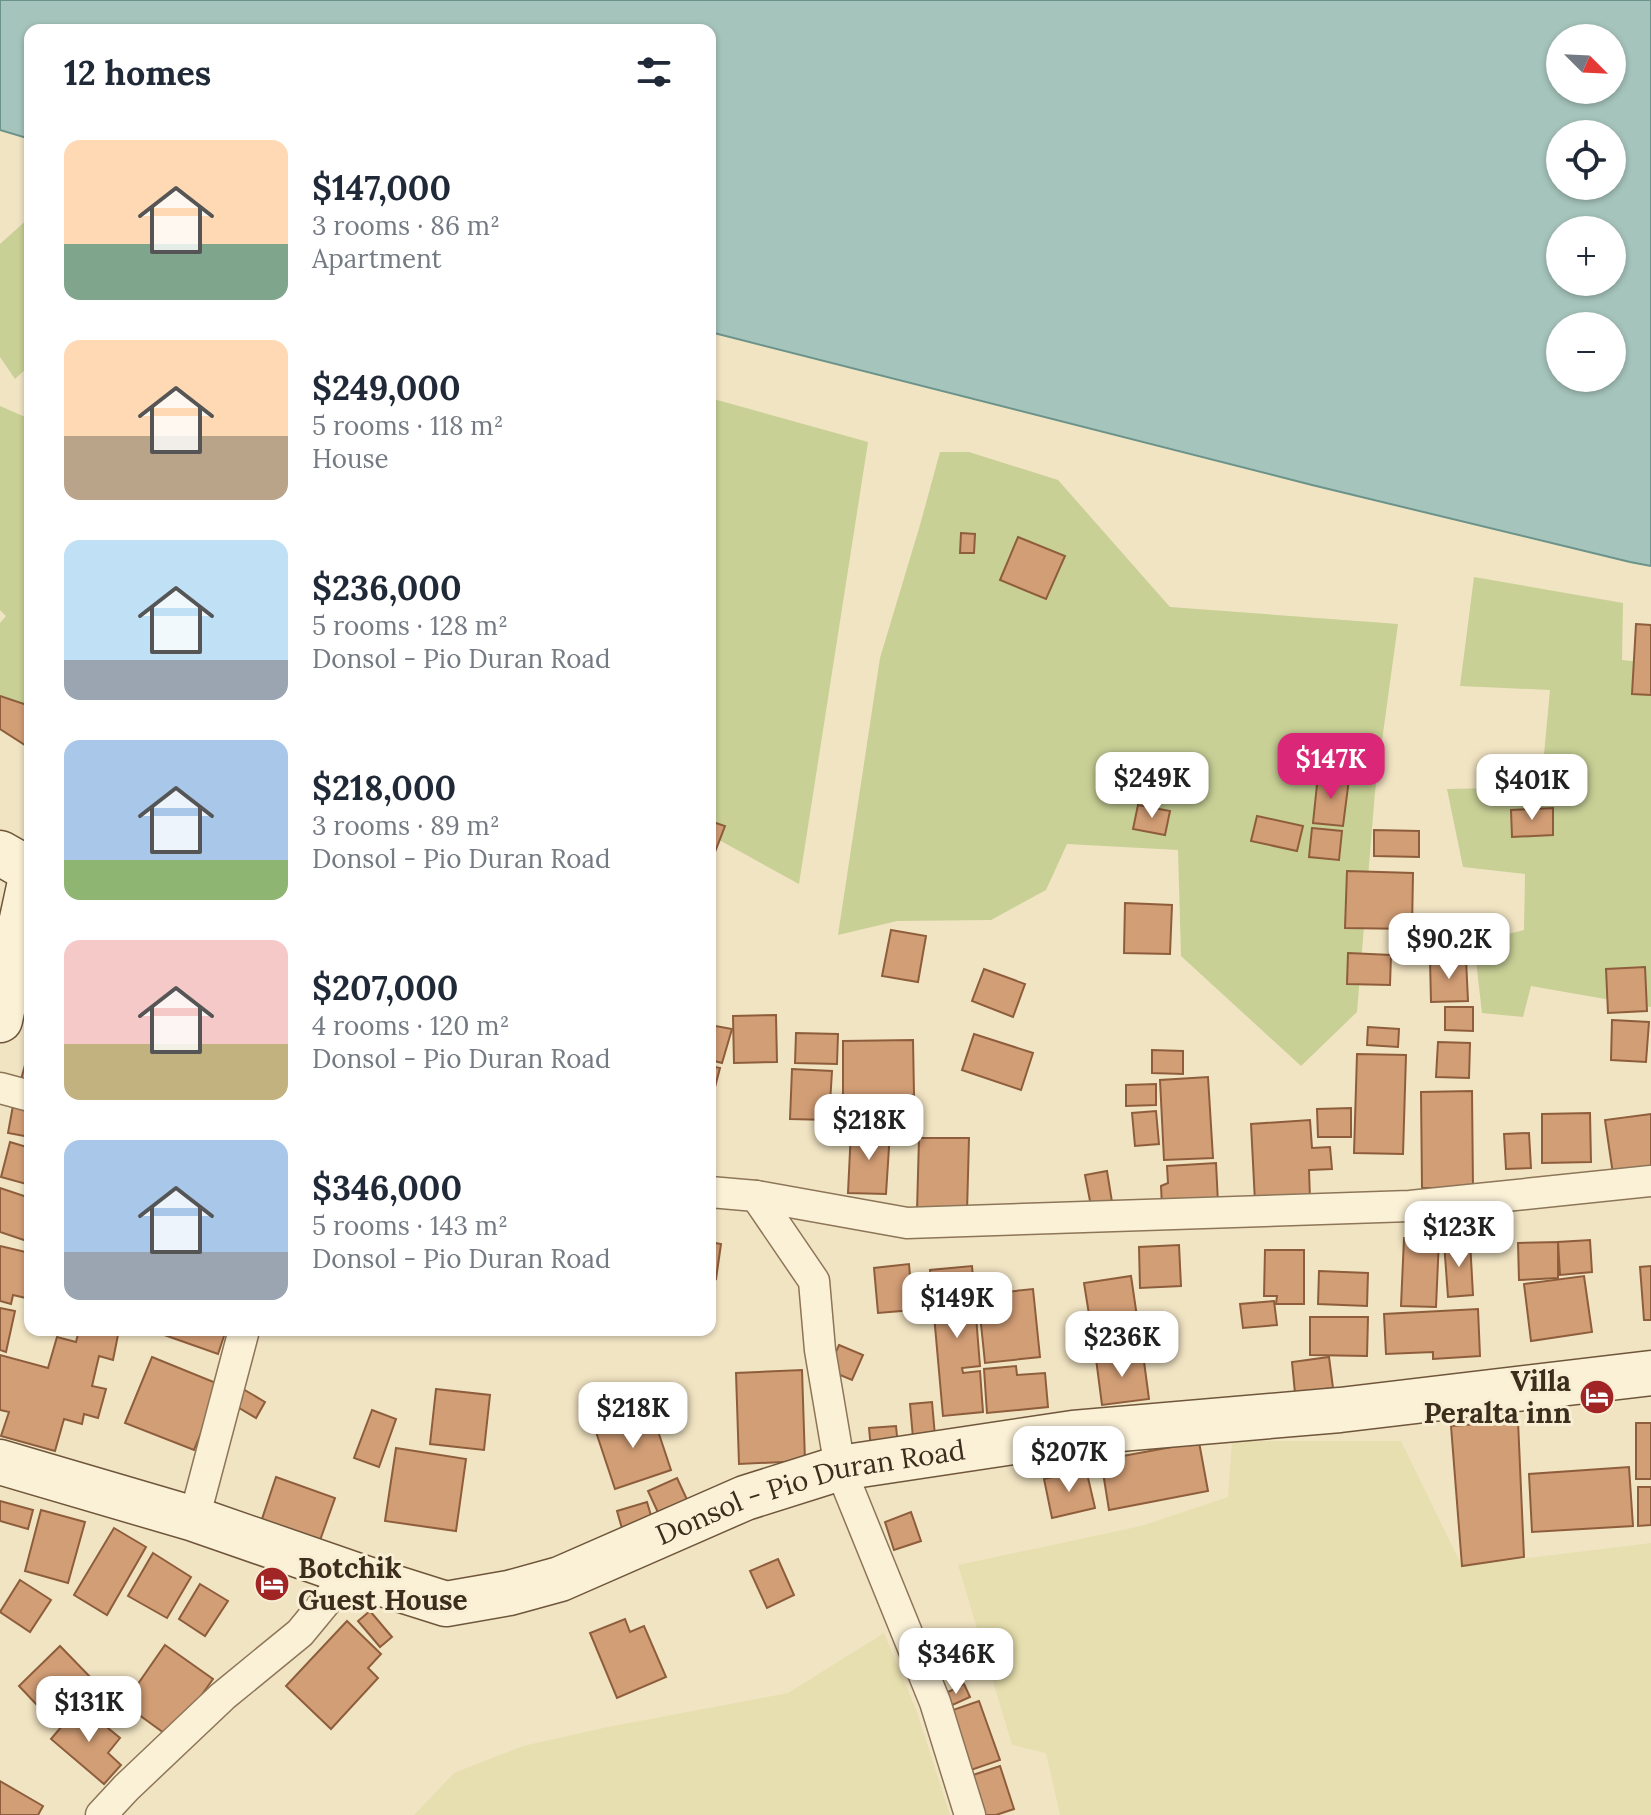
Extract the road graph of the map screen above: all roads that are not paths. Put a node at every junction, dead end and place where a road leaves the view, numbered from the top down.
1 (0, 853) edge
2 (24, 867) edge
3 (24, 910) edge
4 (0, 1020) edge
5 (0, 1088) edge
6 (24, 1094) edge
7 (1651, 1181) edge
8 (716, 1193) edge
9 (756, 1196) junction
10 (242, 1336) edge
11 (1651, 1373) edge
12 (0, 1462) edge
13 (840, 1468) junction
14 (194, 1519) junction
15 (367, 1579) junction
16 (101, 1815) edge
17 (970, 1815) edge

1 - 2 main road
3 - 4 main road
5 - 6 street
7 - 9 street
8 - 9 street
9 - 13 street
10 - 14 street
11 - 13 main road, Donsol - Pio Duran Road
12 - 14 main road, Donsol - Pio Duran Road
13 - 15 main road, Donsol - Pio Duran Road
13 - 17 street
14 - 15 main road, Donsol - Pio Duran Road
15 - 16 street

